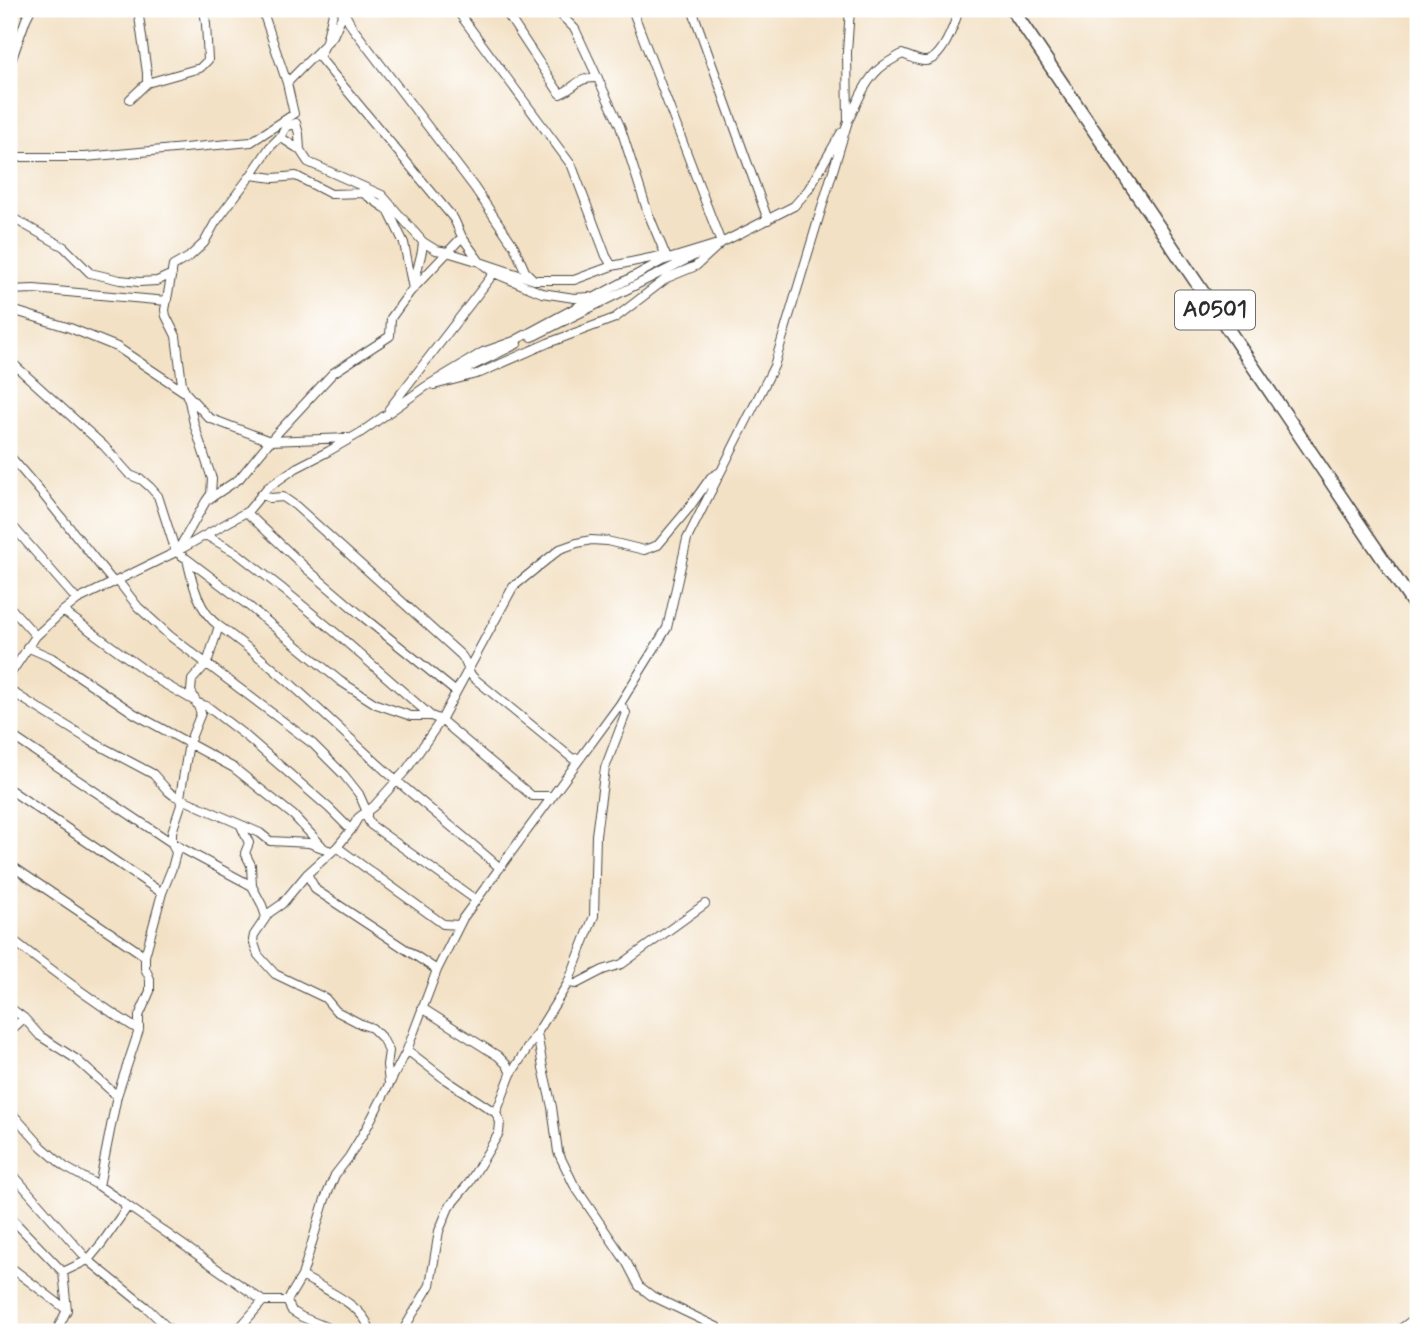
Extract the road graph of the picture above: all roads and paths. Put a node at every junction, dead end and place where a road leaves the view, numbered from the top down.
1 (31, 9) edge
2 (138, 9) edge
3 (204, 9) edge
4 (262, 9) edge
5 (334, 9) edge
6 (456, 9) edge
7 (504, 9) edge
8 (555, 9) edge
9 (632, 9) edge
10 (692, 9) edge
11 (850, 9) edge
12 (959, 9) edge
13 (1012, 9) edge
14 (344, 10) edge
15 (325, 45) junction
16 (9, 67) edge
17 (598, 78) junction
18 (147, 83) junction
19 (287, 83) junction
20 (130, 99) dead end
21 (848, 121) junction
22 (280, 137) junction
23 (300, 150) junction
24 (9, 157) edge
25 (251, 175) junction
26 (9, 216) edge
27 (771, 218) junction
28 (462, 237) junction
29 (423, 242) junction
30 (721, 243) junction
31 (447, 252) junction
32 (666, 257) junction
33 (480, 262) junction
34 (612, 266) junction
35 (494, 273) junction
36 (172, 274) junction
37 (534, 280) junction
38 (9, 289) edge
39 (413, 289) junction
40 (595, 296) junction
41 (167, 301) junction
42 (9, 309) edge
43 (9, 360) edge
44 (438, 384) junction
45 (425, 387) junction
46 (186, 393) junction
47 (383, 416) junction
48 (351, 438) junction
49 (270, 441) junction
50 (9, 456) edge
51 (720, 472) junction
52 (261, 495) junction
53 (206, 501) junction
54 (246, 512) junction
55 (9, 522) edge
56 (206, 536) junction
57 (176, 552) junction
58 (187, 559) junction
59 (116, 582) junction
60 (78, 600) junction
61 (9, 606) edge
62 (63, 611) junction
63 (1418, 611) edge
64 (219, 626) junction
65 (36, 636) junction
66 (27, 647) junction
67 (206, 663) junction
68 (469, 670) junction
69 (9, 676) edge
70 (9, 690) edge
71 (456, 692) junction
72 (198, 704) junction
73 (620, 704) junction
74 (431, 716) junction
75 (441, 720) junction
76 (9, 734) edge
77 (190, 743) junction
78 (581, 757) junction
79 (397, 780) junction
80 (9, 789) edge
81 (553, 796) junction
82 (180, 797) junction
83 (367, 812) junction
84 (241, 826) junction
85 (351, 830) junction
86 (173, 843) junction
87 (331, 848) junction
88 (9, 864) edge
89 (500, 868) junction
90 (307, 874) junction
91 (252, 886) junction
92 (162, 893) junction
93 (476, 900) junction
94 (705, 904) dead end
95 (266, 917) junction
96 (459, 925) junction
97 (9, 937) edge
98 (145, 956) junction
99 (437, 970) junction
100 (568, 983) junction
101 (9, 1007) edge
102 (422, 1008) junction
103 (24, 1018) junction
104 (139, 1030) junction
105 (9, 1032) edge
106 (537, 1033) junction
107 (407, 1050) junction
108 (511, 1074) junction
109 (389, 1085) junction
110 (117, 1096) junction
111 (9, 1110) edge
112 (496, 1113) junction
113 (9, 1170) edge
114 (99, 1186) junction
115 (124, 1203) junction
116 (9, 1216) edge
117 (88, 1260) junction
118 (9, 1266) edge
119 (63, 1272) junction
120 (303, 1276) junction
121 (263, 1301) junction
122 (287, 1301) junction
123 (67, 1310) junction
124 (1418, 1317) edge
125 (717, 1327) dead end
126 (57, 1332) edge
127 (172, 1332) edge
128 (236, 1332) edge
129 (338, 1332) edge
130 (370, 1332) edge
131 (402, 1332) edge
132 (1398, 1332) edge

1 - 16 street
2 - 18 street
3 - 18 street
4 - 19 street
5 - 15 street
6 - 34 street
7 - 17 street
8 - 17 street
9 - 30 street
10 - 27 street
11 - 21 street
12 - 21 street
13 - 63 highway, A0501
14 - 15 street
14 - 37 street
15 - 19 street
15 - 28 street
17 - 32 street
18 - 20 street
19 - 24 street
21 - 27 street
21 - 51 street
22 - 23 street
22 - 23 street
22 - 25 street
23 - 29 street
25 - 36 street
25 - 39 street
26 - 36 street
27 - 30 street
28 - 31 street
28 - 33 street
29 - 31 street
29 - 39 street
30 - 32 street
30 - 44 street
30 - 44 street
31 - 33 street
31 - 39 street
32 - 34 street
32 - 40 street
33 - 35 street
33 - 37 street
34 - 37 street
35 - 40 street
35 - 47 street
36 - 41 street
38 - 41 street
39 - 49 street
40 - 45 street
41 - 46 street
42 - 46 street
43 - 57 street
44 - 45 street
45 - 47 street
46 - 49 street
46 - 53 street
47 - 48 street
48 - 49 street
48 - 52 street
49 - 53 street
50 - 59 street
51 - 68 street
51 - 73 street
52 - 54 street
52 - 68 street
53 - 57 street
54 - 56 street
54 - 71 street
55 - 60 street
56 - 57 street
56 - 74 street
57 - 58 street
57 - 59 street
58 - 64 street
58 - 74 street
59 - 60 street
59 - 67 street
60 - 62 street
61 - 65 street
62 - 65 street
62 - 72 street
64 - 67 street
64 - 79 street
65 - 66 street
66 - 69 street
66 - 77 street
67 - 72 street
67 - 83 street
68 - 71 street
68 - 78 street
70 - 82 street
71 - 75 street
72 - 77 street
72 - 85 street
73 - 78 street
73 - 100 street
74 - 75 street
75 - 79 street
75 - 81 street
76 - 86 street
77 - 82 street
77 - 87 street
78 - 81 street
79 - 83 street
79 - 89 street
80 - 92 street
81 - 89 street
82 - 84 street
82 - 86 street
83 - 85 street
83 - 93 street
84 - 87 street
84 - 91 street
85 - 87 street
86 - 91 street
86 - 92 street
87 - 90 street
87 - 96 street
88 - 98 street
89 - 93 street
90 - 95 street
90 - 99 street
91 - 95 street
92 - 98 street
93 - 96 street
94 - 100 street
95 - 109 street
96 - 99 street
97 - 104 street
98 - 104 street
99 - 102 street
100 - 106 street
101 - 103 street
102 - 107 street
102 - 108 street
103 - 105 street
103 - 110 street
104 - 110 street
106 - 108 street
106 - 125 street
107 - 109 street
107 - 112 street
108 - 112 street
109 - 120 street
110 - 114 street
111 - 114 street
112 - 131 street
113 - 117 street
114 - 115 street
115 - 117 street
115 - 121 street
116 - 119 street
117 - 119 street
117 - 127 street
118 - 123 street
119 - 123 street
120 - 122 street
120 - 130 street
121 - 122 street
121 - 128 street
122 - 129 street
123 - 126 street
124 - 132 street

